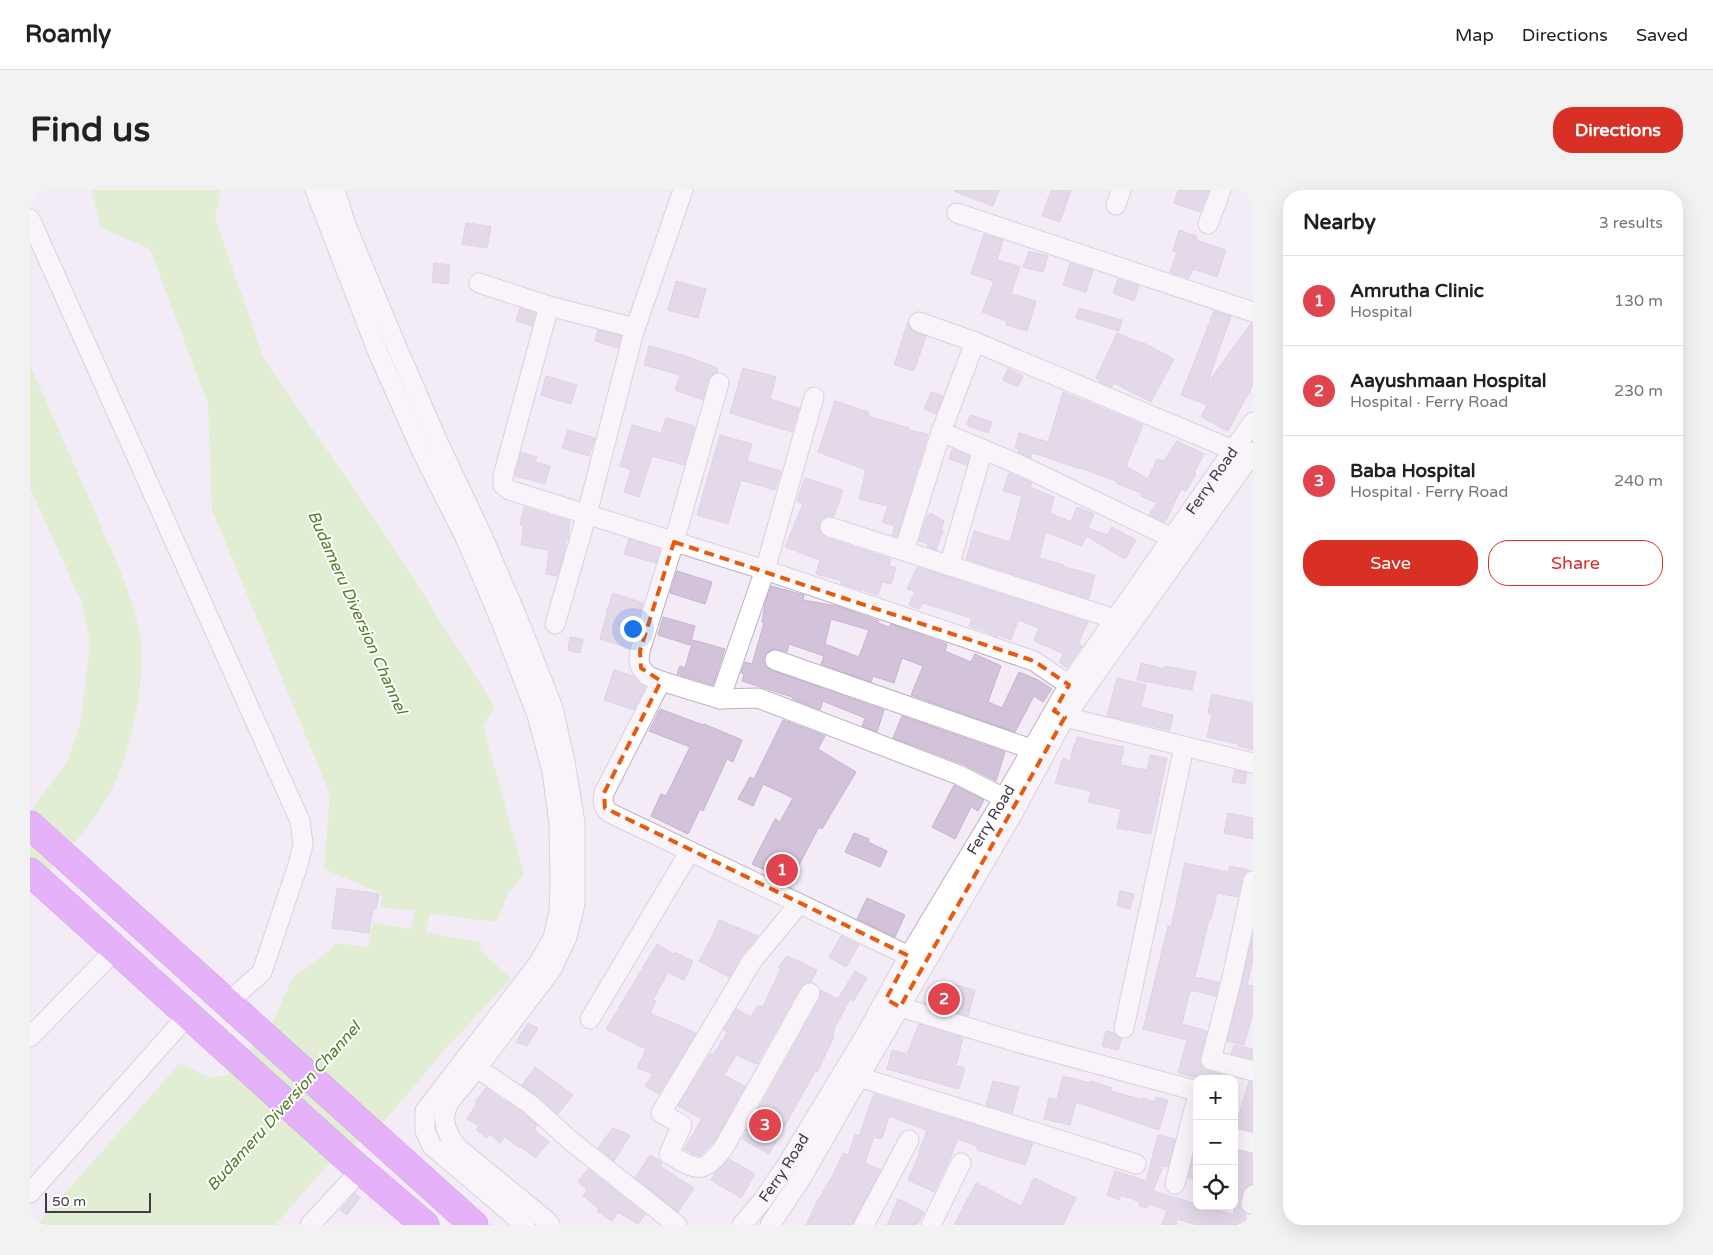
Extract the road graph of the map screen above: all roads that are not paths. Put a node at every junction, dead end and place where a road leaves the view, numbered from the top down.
1 (315, 190) edge
2 (335, 190) edge
3 (683, 190) edge
4 (1221, 190) edge
5 (957, 213) dead end
6 (30, 219) edge
7 (1208, 224) dead end
8 (478, 283) dead end
9 (549, 306) junction
10 (1253, 312) edge
11 (919, 322) dead end
12 (635, 328) junction
13 (975, 342) junction
14 (718, 383) dead end
15 (814, 398) dead end
16 (1253, 422) edge
17 (941, 432) junction
18 (983, 449) junction
19 (1233, 450) junction
20 (1253, 452) edge
21 (587, 514) junction
22 (830, 527) dead end
23 (1172, 538) junction
24 (674, 542) junction
25 (904, 551) junction
26 (949, 566) junction
27 (765, 570) junction
28 (1115, 619) junction
29 (555, 624) dead end
30 (775, 660) dead end
31 (661, 681) junction
32 (1069, 685) junction
33 (720, 700) junction
34 (1060, 714) junction
35 (1184, 747) junction
36 (1030, 749) junction
37 (1253, 764) edge
38 (1005, 806) junction
39 (30, 825) edge
40 (690, 851) junction
41 (30, 872) edge
42 (1253, 882) edge
43 (799, 904) junction
44 (116, 949) junction
45 (909, 956) junction
46 (810, 993) dead end
47 (893, 1003) junction
48 (237, 1012) junction
49 (188, 1015) junction
50 (590, 1019) dead end
51 (1124, 1028) dead end
52 (30, 1037) edge
53 (477, 1068) junction
54 (1253, 1071) edge
55 (859, 1077) junction
56 (1193, 1090) edge
57 (1193, 1126) edge
58 (1238, 1139) edge
59 (909, 1140) dead end
60 (1253, 1143) edge
61 (962, 1163) dead end
62 (1136, 1164) dead end
63 (355, 1165) junction
64 (785, 1168) junction
65 (802, 1178) junction
66 (1175, 1184) dead end
67 (30, 1193) edge
68 (310, 1225) edge
69 (424, 1225) edge
70 (474, 1225) edge
71 (525, 1225) edge
72 (550, 1225) edge
73 (677, 1225) edge
74 (742, 1225) edge
75 (770, 1225) edge
76 (864, 1225) edge
77 (931, 1225) edge

1 - 71 street
2 - 53 street
3 - 12 street
4 - 7 street
5 - 10 street
6 - 48 street
8 - 9 street
9 - 12 street
9 - 21 street
11 - 13 street
12 - 21 street
13 - 17 street
13 - 19 street
14 - 24 street
15 - 27 street
16 - 19 street, Ferry Road
17 - 18 street
17 - 25 street
18 - 23 street
18 - 26 street
19 - 23 street, Ferry Road
20 - 34 street, Ferry Road
21 - 24 street
21 - 29 street
22 - 25 street
23 - 28 street, Ferry Road
24 - 27 street
24 - 31 street
25 - 26 street
26 - 28 street
27 - 32 street
27 - 33 street
28 - 32 street, Ferry Road
30 - 36 street
31 - 33 street
31 - 40 street
32 - 34 street, Ferry Road
33 - 38 street
34 - 35 street
34 - 36 street, Ferry Road
34 - 38 street, Ferry Road
35 - 37 street
35 - 51 street
36 - 38 street, Ferry Road
38 - 45 street, Ferry Road
38 - 47 street, Ferry Road
39 - 48 highway
40 - 43 street
40 - 50 street
41 - 44 highway
42 - 54 street
43 - 45 street
43 - 46 street
44 - 49 highway
44 - 52 street
45 - 47 street, Ferry Road
47 - 55 street, Ferry Road
47 - 56 street
47 - 64 street, Ferry Road
48 - 70 highway
49 - 63 highway
49 - 67 street
53 - 72 street
53 - 73 street
55 - 62 street
55 - 65 street, Ferry Road
57 - 66 street
58 - 60 street
59 - 76 street
61 - 77 street
63 - 68 street
63 - 69 highway
64 - 65 street
64 - 74 street, Ferry Road
65 - 75 street, Ferry Road

